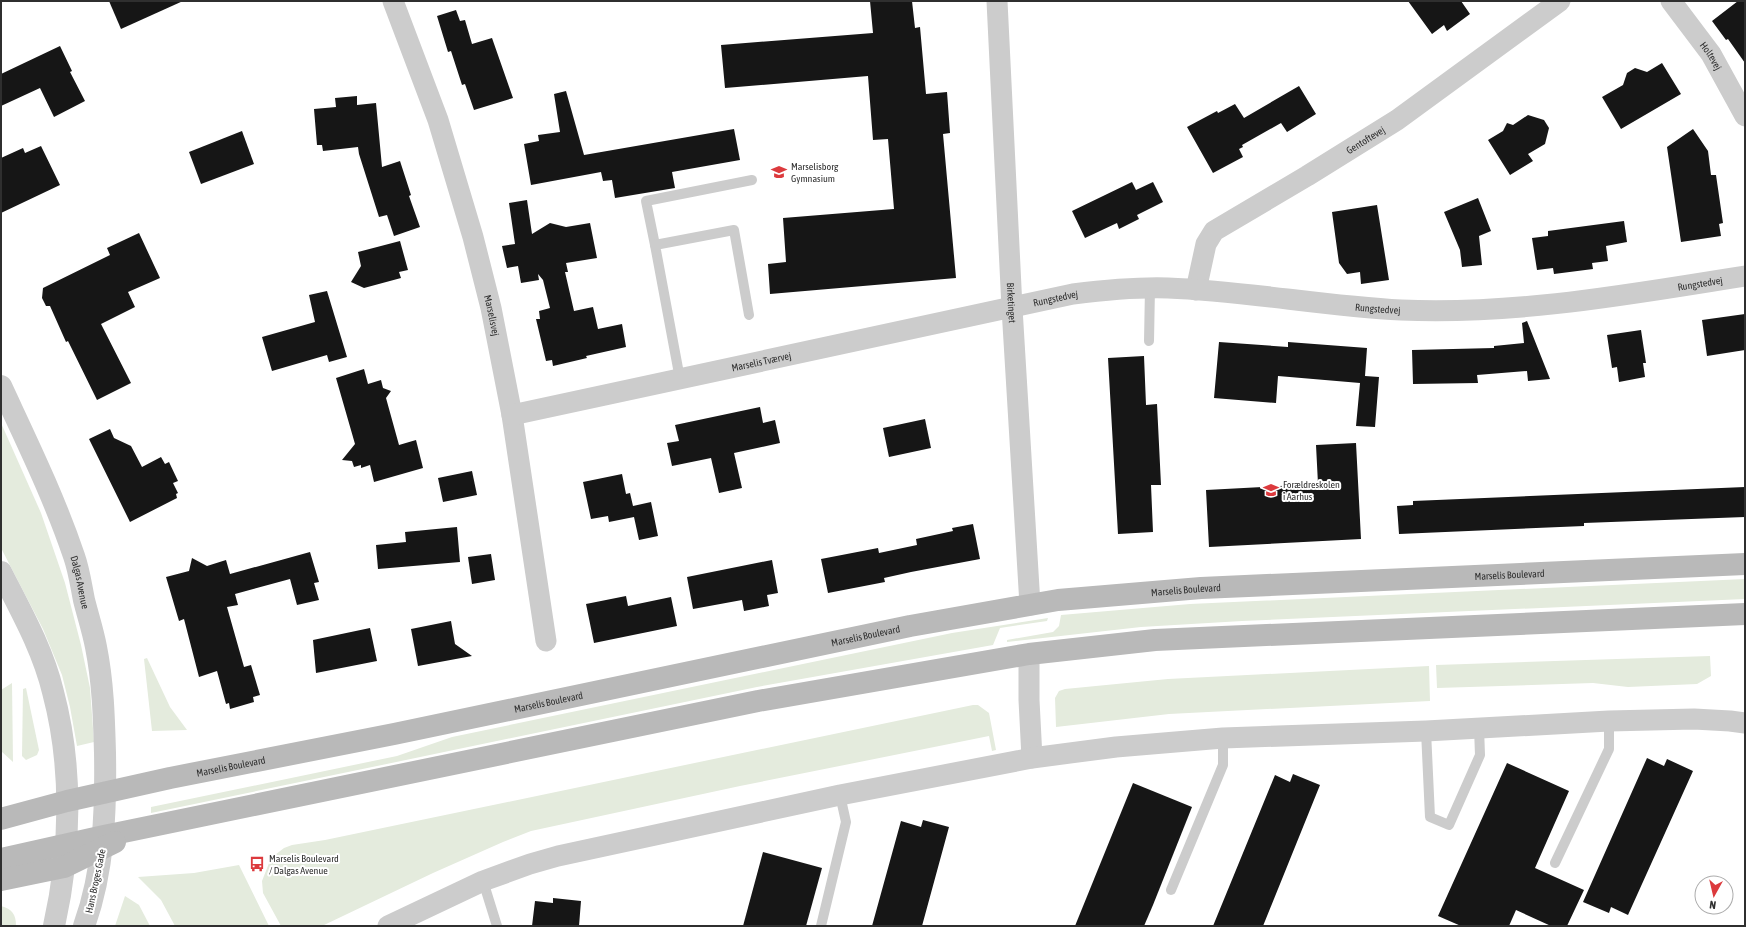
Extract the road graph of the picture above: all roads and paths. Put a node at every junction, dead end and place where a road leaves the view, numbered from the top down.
1 (393, 1) edge
2 (997, 1) edge
3 (1560, 1) edge
4 (1670, 1) edge
5 (1745, 116) edge
6 (752, 180) dead end
7 (655, 244) junction
8 (1745, 276) edge
9 (1150, 288) junction
10 (1196, 290) junction
11 (1012, 308) junction
12 (749, 315) dead end
13 (1149, 340) dead end
14 (680, 379) junction
15 (1, 386) edge
16 (512, 415) junction
17 (1745, 564) edge
18 (1, 572) edge
19 (1030, 605) junction
20 (1738, 615) edge
21 (546, 641) dead end
22 (1029, 654) junction
23 (1608, 721) junction
24 (1745, 723) edge
25 (1479, 728) junction
26 (1426, 731) junction
27 (1223, 738) junction
28 (1032, 758) junction
29 (106, 792) junction
30 (840, 795) junction
31 (67, 801) junction
32 (1, 819) edge
33 (103, 842) junction
34 (66, 844) junction
35 (1, 859) edge
36 (1555, 863) dead end
37 (64, 867) junction
38 (1, 880) edge
39 (482, 881) junction
40 (1171, 890) dead end
41 (54, 926) edge
42 (84, 926) edge
43 (388, 926) edge
44 (497, 926) edge
45 (821, 926) edge

1 - 16 street, Marselisvej
2 - 11 street, Birketinget
3 - 10 street, Gentoftevej
4 - 5 street, Holtevej
6 - 7 lane
7 - 12 lane
7 - 14 lane
8 - 10 street, Rungstedvej
9 - 10 street, Rungstedvej
9 - 11 street, Rungstedvej
9 - 13 lane
11 - 14 street, Marselis Tværvej
11 - 19 street, Birketinget
14 - 16 street, Marselis Tværvej
15 - 29 street, Dalgas Avenue
16 - 21 street, Marselisvej
17 - 19 main road, Marselis Boulevard
18 - 31 street
19 - 29 main road, Marselis Boulevard
20 - 22 main road
22 - 28 street
22 - 33 main road
23 - 24 street
23 - 25 street
23 - 36 lane
25 - 26 street
25 - 26 lane
26 - 27 street
27 - 28 street
27 - 40 lane
28 - 30 street
29 - 31 main road, Marselis Boulevard
29 - 33 street, Dalgas Avenue
30 - 39 street
30 - 45 lane
31 - 32 main road, Marselis Boulevard
31 - 34 street
33 - 34 main road
33 - 37 main road
33 - 42 street, Hans Broges Gade
34 - 35 main road
34 - 37 street
37 - 38 main road
37 - 41 street
39 - 43 street
39 - 44 lane

